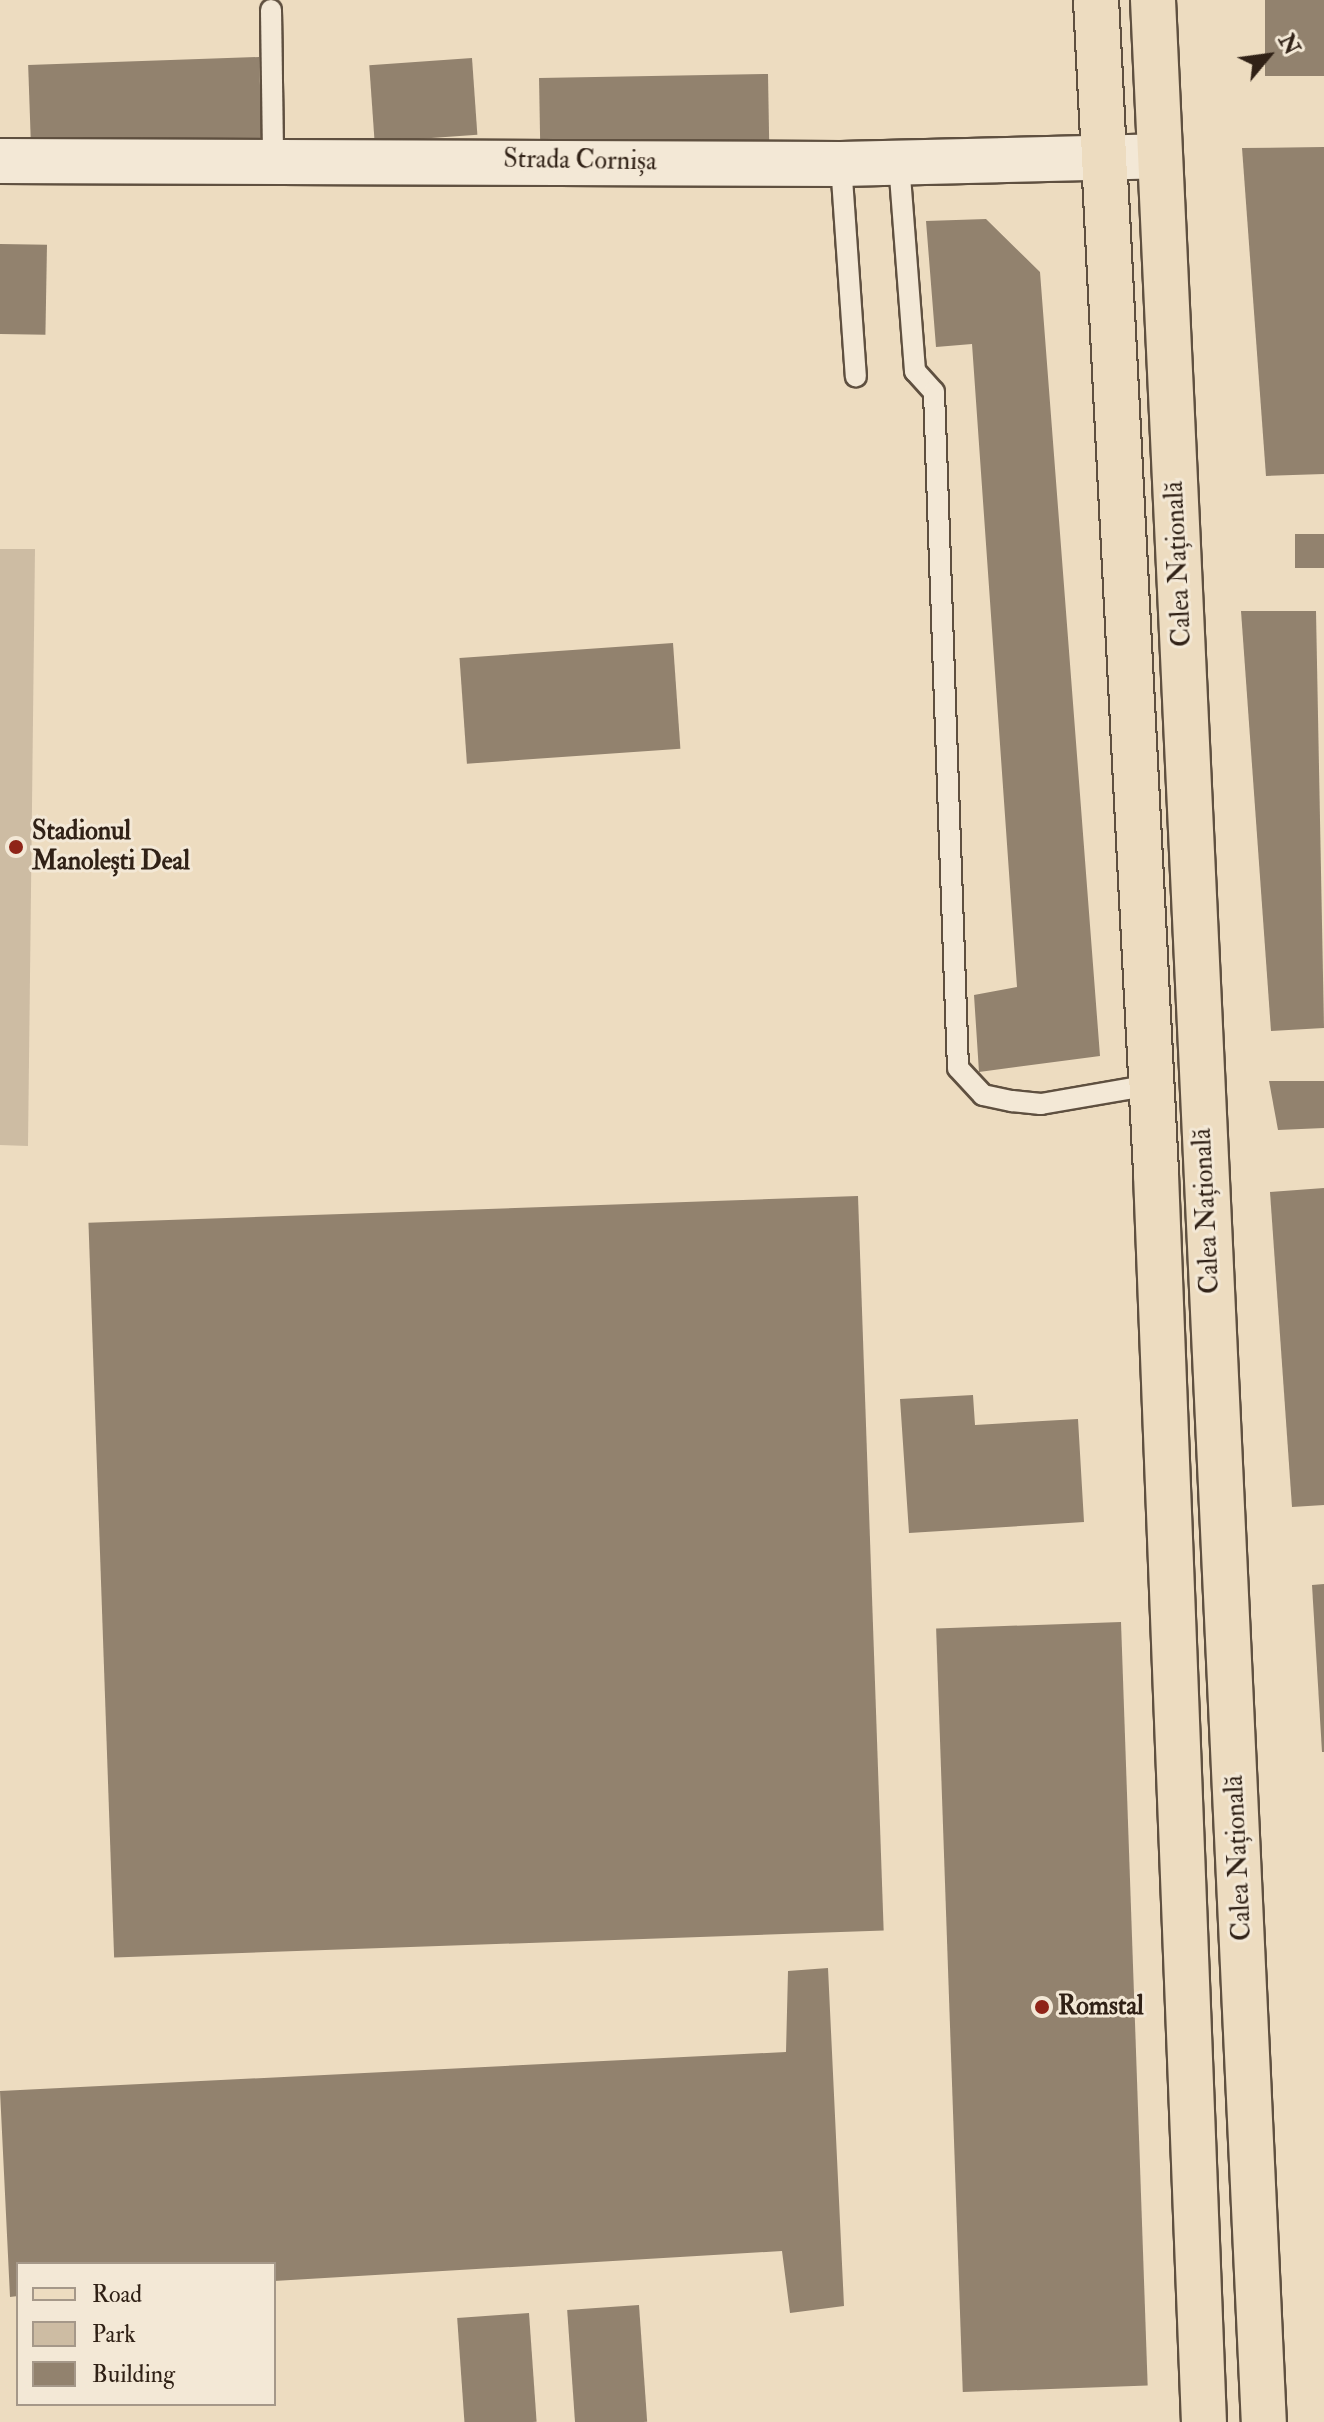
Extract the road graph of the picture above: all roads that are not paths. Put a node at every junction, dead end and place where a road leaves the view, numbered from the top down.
1 (1096, 0) edge
2 (1153, 0) edge
3 (271, 10) dead end
4 (1159, 156) junction
5 (1102, 157) junction
6 (273, 159) junction
7 (0, 161) edge
8 (899, 163) junction
9 (841, 164) junction
10 (856, 376) dead end
11 (1151, 1085) junction
12 (1204, 2422) edge
13 (1264, 2422) edge

1 - 5 main road, Calea Națională
2 - 4 main road, Calea Națională
3 - 6 lane
4 - 5 street, Strada Cornișa
4 - 13 main road, Calea Națională
5 - 8 street, Strada Cornișa
5 - 11 main road, Calea Națională
6 - 7 street, Strada Cornișa
6 - 9 street, Strada Cornișa
8 - 9 street, Strada Cornișa
8 - 11 lane
9 - 10 lane
11 - 12 main road, Calea Națională

